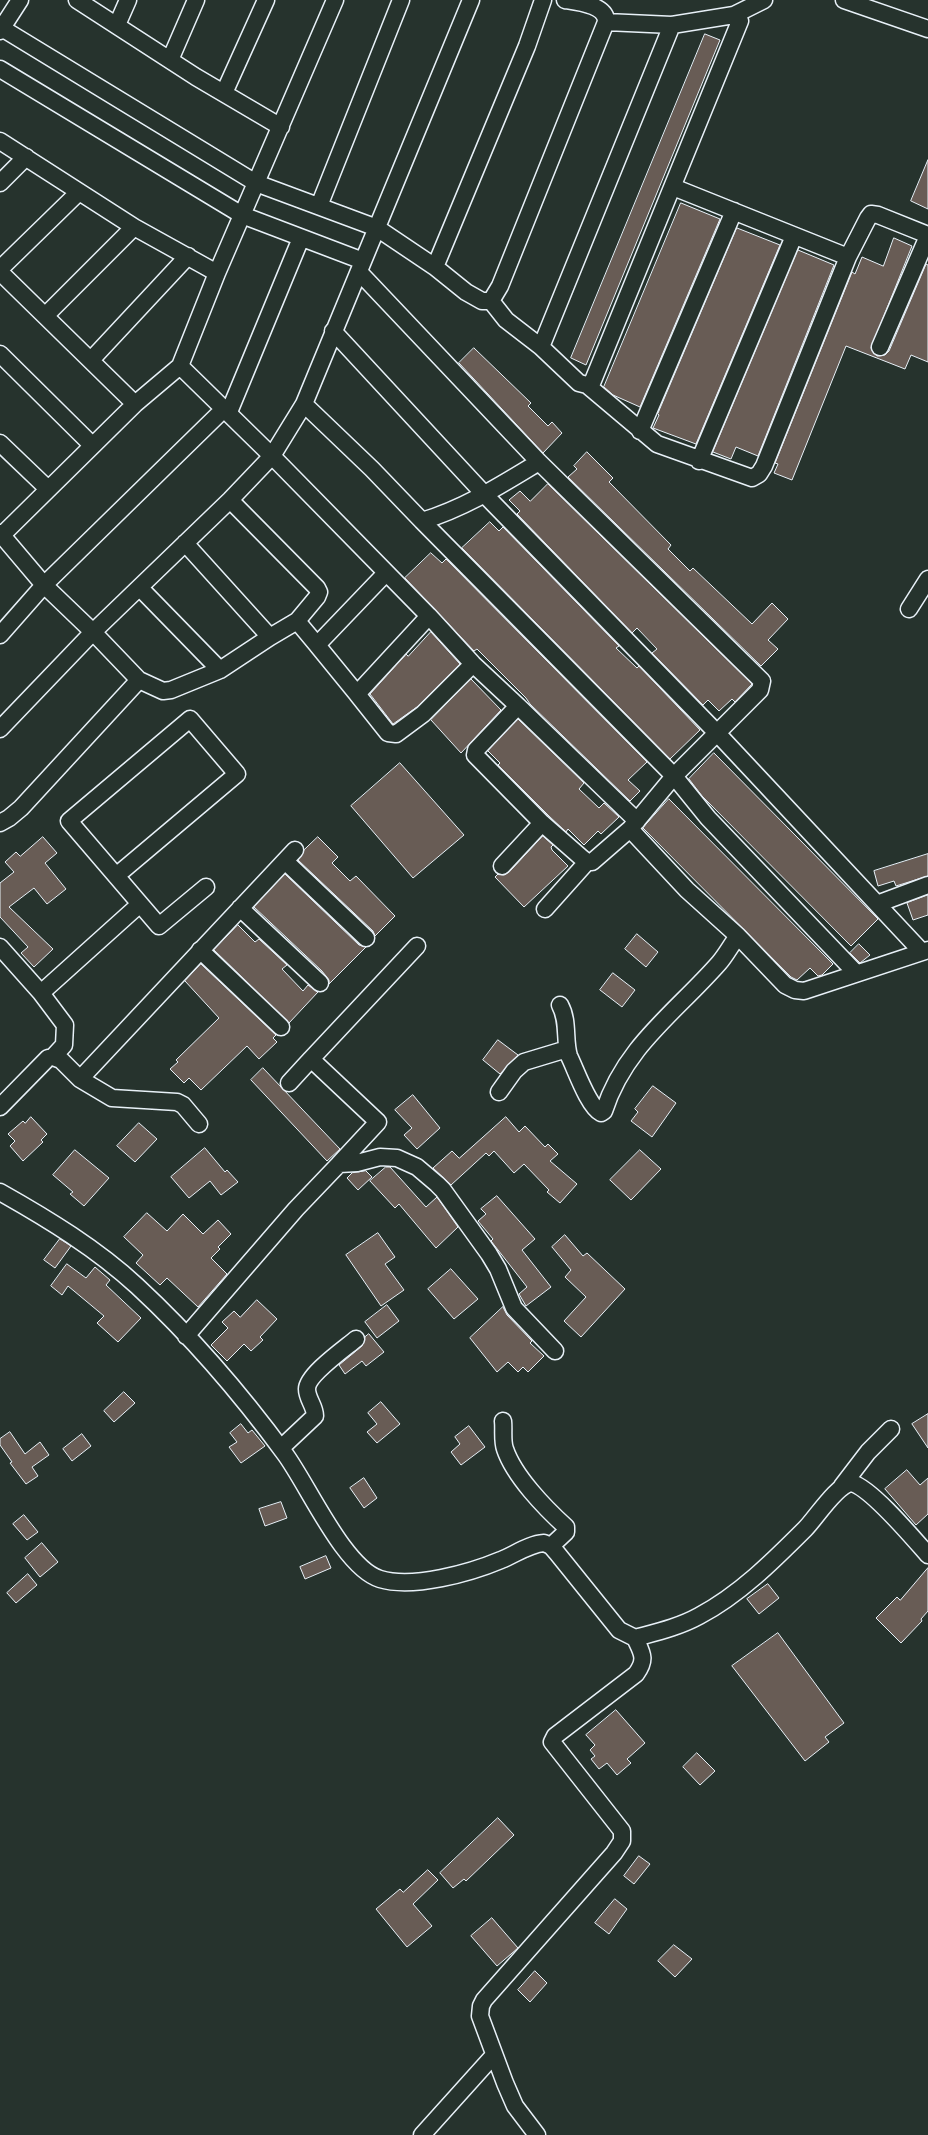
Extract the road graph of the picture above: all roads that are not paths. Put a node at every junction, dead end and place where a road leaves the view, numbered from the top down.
1 (20, 0) edge
2 (77, 0) edge
3 (128, 0) edge
4 (196, 0) edge
5 (266, 0) edge
6 (335, 0) edge
7 (401, 0) edge
8 (471, 0) edge
9 (543, 0) edge
10 (565, 0) edge
11 (764, 0) edge
12 (844, 0) edge
13 (734, 15) junction
14 (606, 22) junction
15 (117, 25) junction
16 (672, 25) junction
17 (1, 29) edge
18 (928, 29) edge
19 (170, 60) junction
20 (0, 69) edge
21 (224, 93) junction
22 (281, 127) junction
23 (0, 141) edge
24 (26, 157) junction
25 (0, 183) edge
26 (255, 185) junction
27 (673, 187) junction
28 (79, 192) junction
29 (319, 206) junction
30 (734, 211) junction
31 (243, 213) junction
32 (134, 227) junction
33 (376, 230) junction
34 (794, 236) junction
35 (928, 236) edge
36 (301, 238) junction
37 (188, 256) junction
38 (848, 257) junction
39 (363, 263) junction
40 (435, 266) junction
41 (0, 270) edge
42 (217, 273) junction
43 (491, 301) junction
44 (45, 316) junction
45 (333, 331) junction
46 (541, 347) junction
47 (880, 347) dead end
48 (0, 354) edge
49 (91, 360) junction
50 (180, 366) junction
51 (587, 385) junction
52 (135, 404) junction
53 (304, 404) junction
54 (227, 410) junction
55 (640, 431) junction
56 (0, 443) edge
57 (92, 445) junction
58 (272, 456) junction
59 (699, 460) junction
60 (539, 462) junction
61 (47, 488) junction
62 (485, 495) junction
63 (230, 500) junction
64 (422, 521) junction
65 (1, 535) edge
66 (185, 543) junction
67 (386, 573) junction
68 (928, 579) edge
69 (44, 586) junction
70 (140, 588) junction
71 (909, 609) dead end
72 (429, 616) junction
73 (297, 621) junction
74 (93, 632) junction
75 (0, 635) edge
76 (270, 636) junction
77 (317, 645) junction
78 (473, 664) junction
79 (220, 670) junction
80 (139, 680) junction
81 (357, 694) junction
82 (518, 706) junction
83 (0, 729) edge
84 (717, 733) junction
85 (674, 776) junction
86 (0, 823) edge
87 (542, 823) junction
88 (633, 825) junction
89 (587, 862) junction
90 (502, 866) dead end
91 (116, 876) junction
92 (928, 885) edge
93 (206, 887) dead end
94 (140, 904) junction
95 (877, 904) junction
96 (240, 908) junction
97 (545, 909) dead end
98 (738, 936) junction
99 (366, 938) dead end
100 (417, 946) dead end
101 (0, 947) edge
102 (200, 950) junction
103 (925, 951) edge
104 (856, 973) junction
105 (320, 983) dead end
106 (41, 993) junction
107 (560, 1005) dead end
108 (281, 1027) dead end
109 (567, 1049) junction
110 (53, 1056) junction
111 (311, 1059) junction
112 (80, 1079) junction
113 (289, 1083) dead end
114 (499, 1092) dead end
115 (0, 1107) edge
116 (199, 1124) dead end
117 (339, 1164) junction
118 (0, 1192) edge
119 (186, 1336) junction
120 (356, 1339) dead end
121 (555, 1351) dead end
122 (503, 1421) dead end
123 (891, 1429) dead end
124 (281, 1448) junction
125 (842, 1486) junction
126 (551, 1546) junction
127 (928, 1555) edge
128 (635, 1638) junction
129 (494, 2055) junction
130 (422, 2135) edge
131 (537, 2135) edge

1 - 17 street
2 - 15 street
3 - 15 street
4 - 19 street
5 - 21 street
6 - 22 street
7 - 29 street
8 - 33 street
9 - 40 street
10 - 14 street
11 - 13 street
12 - 18 street
13 - 16 street
13 - 27 street
14 - 16 street
14 - 43 street
15 - 19 street
16 - 46 street
17 - 26 street
19 - 21 street
20 - 31 street
21 - 22 street
22 - 26 street
23 - 24 street
24 - 25 street
24 - 28 street
26 - 29 street
26 - 31 street
27 - 30 street
27 - 51 street
28 - 32 street
28 - 41 street
29 - 33 street
30 - 34 street
30 - 55 street
31 - 36 street
31 - 42 street
32 - 37 street
32 - 44 street
33 - 39 street
33 - 40 street
34 - 38 street
34 - 59 street
35 - 38 street
35 - 47 street
36 - 39 street
36 - 54 street
37 - 42 street
37 - 49 street
38 - 59 street
39 - 45 street
39 - 60 street
40 - 43 street
41 - 44 street
42 - 50 street
43 - 46 street
44 - 49 street
45 - 53 street
45 - 62 street
46 - 51 street
48 - 57 street
49 - 52 street
50 - 52 street
50 - 54 street
51 - 55 street
52 - 57 street
53 - 58 street
53 - 64 street
54 - 58 street
54 - 69 street
55 - 59 street
56 - 61 street
57 - 61 street
58 - 63 street
58 - 67 street
60 - 62 street
60 - 84 street
61 - 65 street
62 - 64 street
62 - 84 street
63 - 66 street
63 - 73 street
64 - 85 street
65 - 69 street
66 - 70 street
66 - 76 street
67 - 72 street
67 - 77 street
68 - 71 street
69 - 74 street
69 - 75 street
70 - 74 street
70 - 79 street
72 - 78 street
72 - 81 street
73 - 76 street
73 - 77 street
74 - 80 street
74 - 83 street
76 - 79 street
77 - 81 street
78 - 81 street
78 - 82 street
79 - 80 street
80 - 86 street
82 - 87 street
82 - 88 street
84 - 85 street
84 - 95 street
85 - 88 street
85 - 104 street
87 - 89 street
87 - 90 street
88 - 89 street
88 - 98 street
89 - 97 street
91 - 91 street
91 - 94 street
92 - 95 street
93 - 94 street
94 - 106 street
95 - 103 street
96 - 99 street
96 - 102 street
96 - 105 street
98 - 104 street
98 - 109 street
100 - 111 street
101 - 106 street
102 - 108 street
102 - 112 street
103 - 104 street
106 - 110 street
107 - 109 street
109 - 114 street
110 - 112 street
110 - 115 street
111 - 113 street
111 - 117 street
112 - 116 street
117 - 119 street
117 - 121 street
118 - 119 street
119 - 124 street
120 - 124 street
122 - 126 street
123 - 125 street
124 - 126 street
125 - 127 street
125 - 128 street
126 - 128 street
128 - 129 street
129 - 130 street
129 - 131 street

